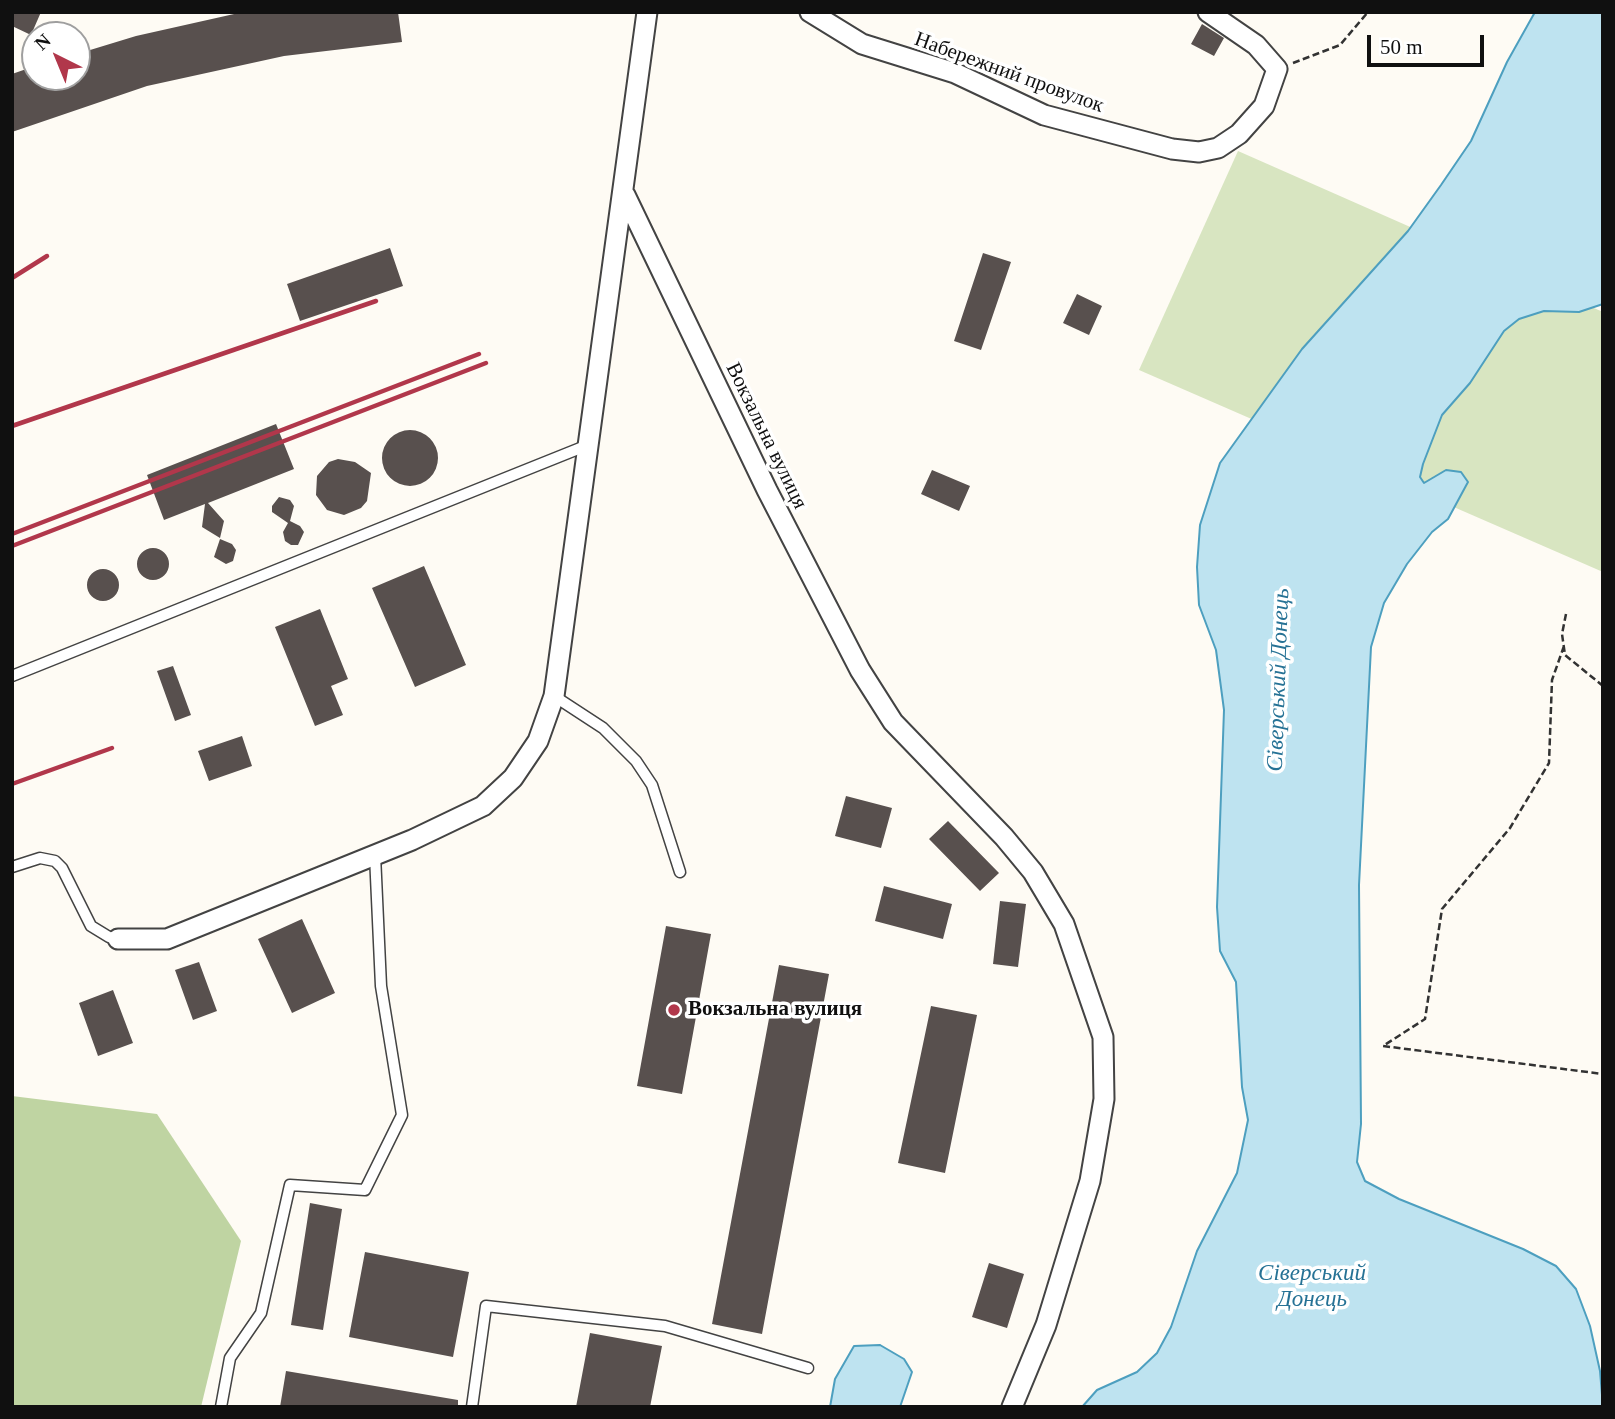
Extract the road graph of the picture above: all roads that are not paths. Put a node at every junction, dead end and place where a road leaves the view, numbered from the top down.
1 (648, 12) edge
2 (810, 12) edge
3 (1208, 12) edge
4 (625, 195) junction
5 (588, 444) junction
6 (12, 676) edge
7 (554, 696) junction
8 (375, 855) junction
9 (12, 867) edge
10 (680, 873) dead end
11 (118, 939) joint
12 (808, 1368) dead end
13 (221, 1407) edge
14 (472, 1407) edge
15 (1012, 1407) edge

1 - 4 street
2 - 3 street, Набережний провулок
4 - 5 street
4 - 15 street, Вокзальна вулиця
5 - 6 lane
5 - 7 street
7 - 8 street
7 - 10 lane
8 - 11 street
8 - 13 lane
9 - 11 lane
12 - 14 lane

